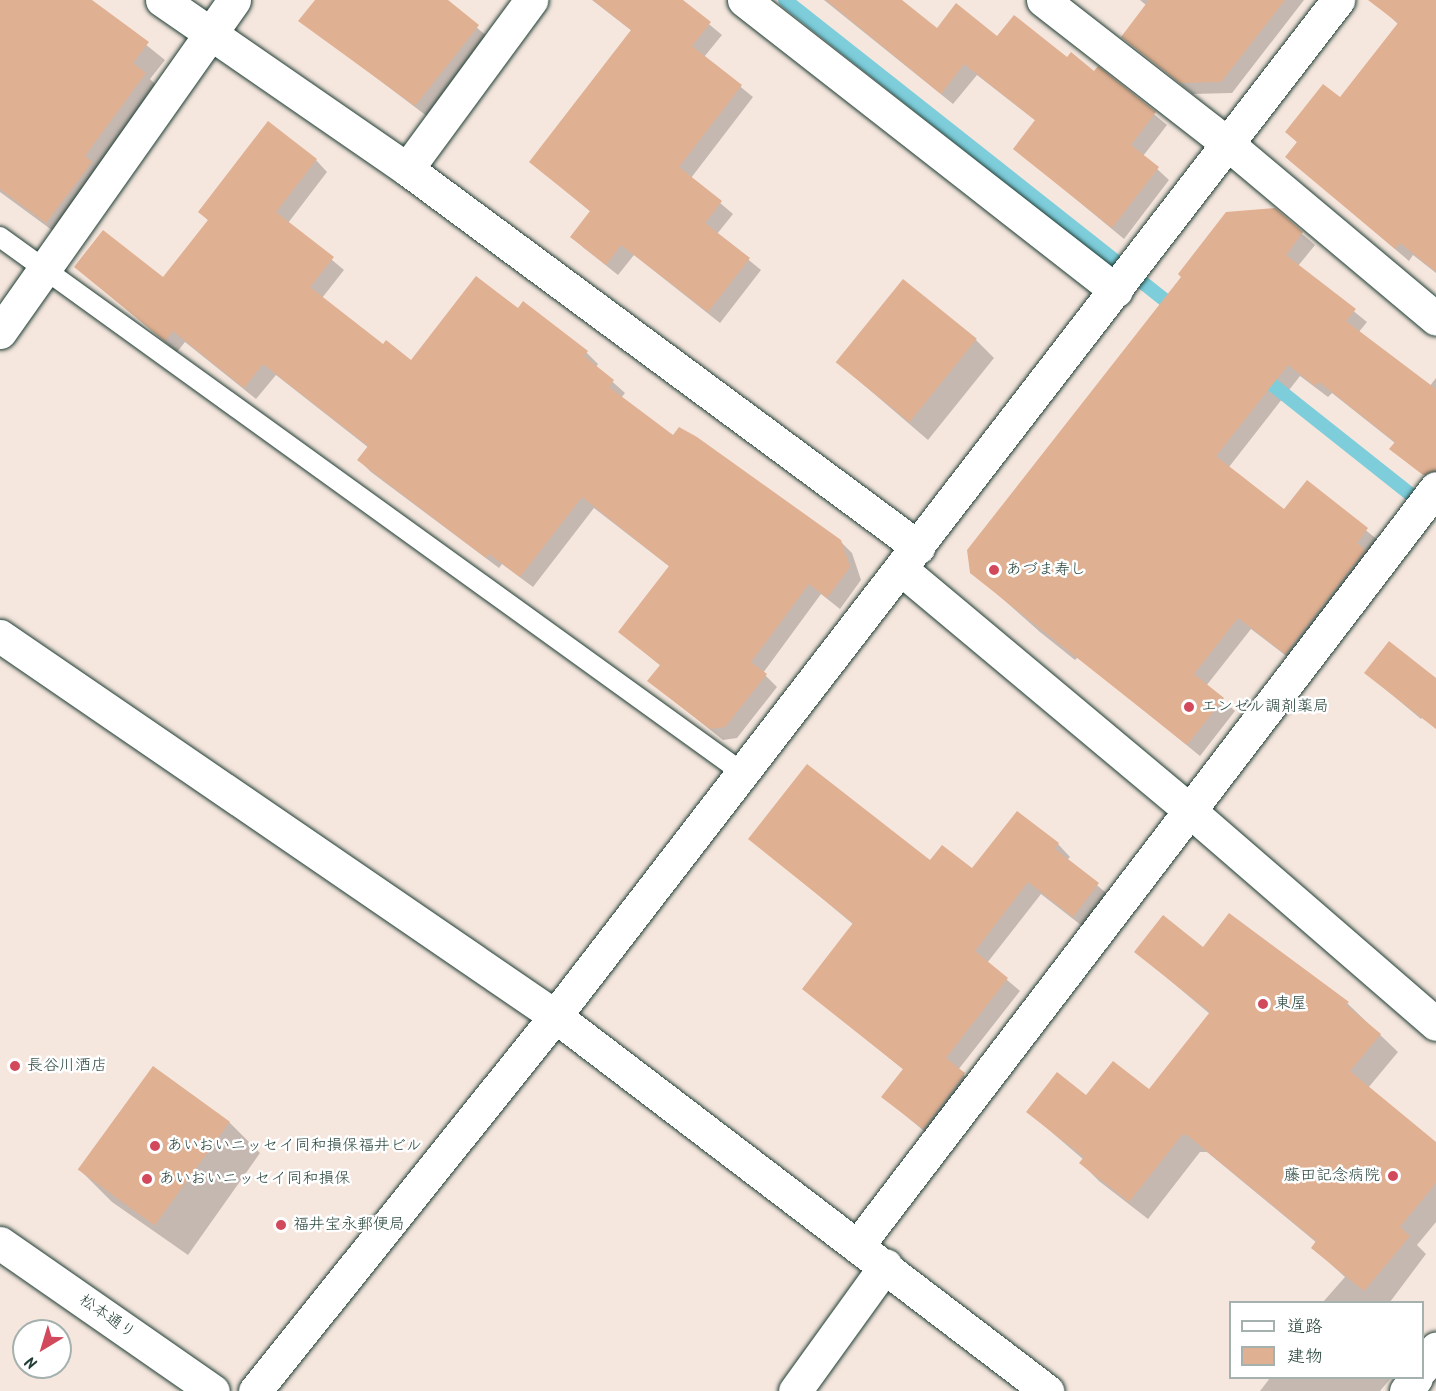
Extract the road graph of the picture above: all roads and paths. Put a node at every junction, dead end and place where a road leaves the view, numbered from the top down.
1 (162, 0) edge
2 (234, 0) edge
3 (531, 0) edge
4 (744, 0) edge
5 (1044, 0) edge
6 (1338, 0) edge
7 (209, 34) junction
8 (1229, 145) junction
9 (408, 169) junction
10 (0, 237) edge
11 (44, 269) junction
12 (1128, 275) junction
13 (1436, 320) edge
14 (0, 332) edge
15 (1434, 490) edge
16 (909, 558) junction
17 (0, 636) edge
18 (743, 773) junction
19 (1190, 810) junction
20 (555, 1016) junction
21 (1436, 1024) edge
22 (0, 1243) edge
23 (858, 1245) junction
24 (886, 1265) junction
25 (1436, 1349) edge
26 (1424, 1365) edge
27 (213, 1391) edge
28 (255, 1391) edge
29 (795, 1391) edge
30 (1047, 1391) edge

1 - 7 street
2 - 7 street
3 - 9 street
4 - 12 street
5 - 8 street
6 - 8 street
7 - 9 street
7 - 11 street
8 - 12 street
8 - 13 street
9 - 16 street
10 - 11 lane
11 - 14 street
11 - 18 lane
12 - 16 street
15 - 19 street
16 - 18 street
16 - 19 street
17 - 20 street
18 - 20 street
19 - 21 street
19 - 23 street
20 - 23 street
20 - 28 street
22 - 27 street, 松本通り
23 - 24 street
24 - 29 street
24 - 30 street
25 - 26 street

